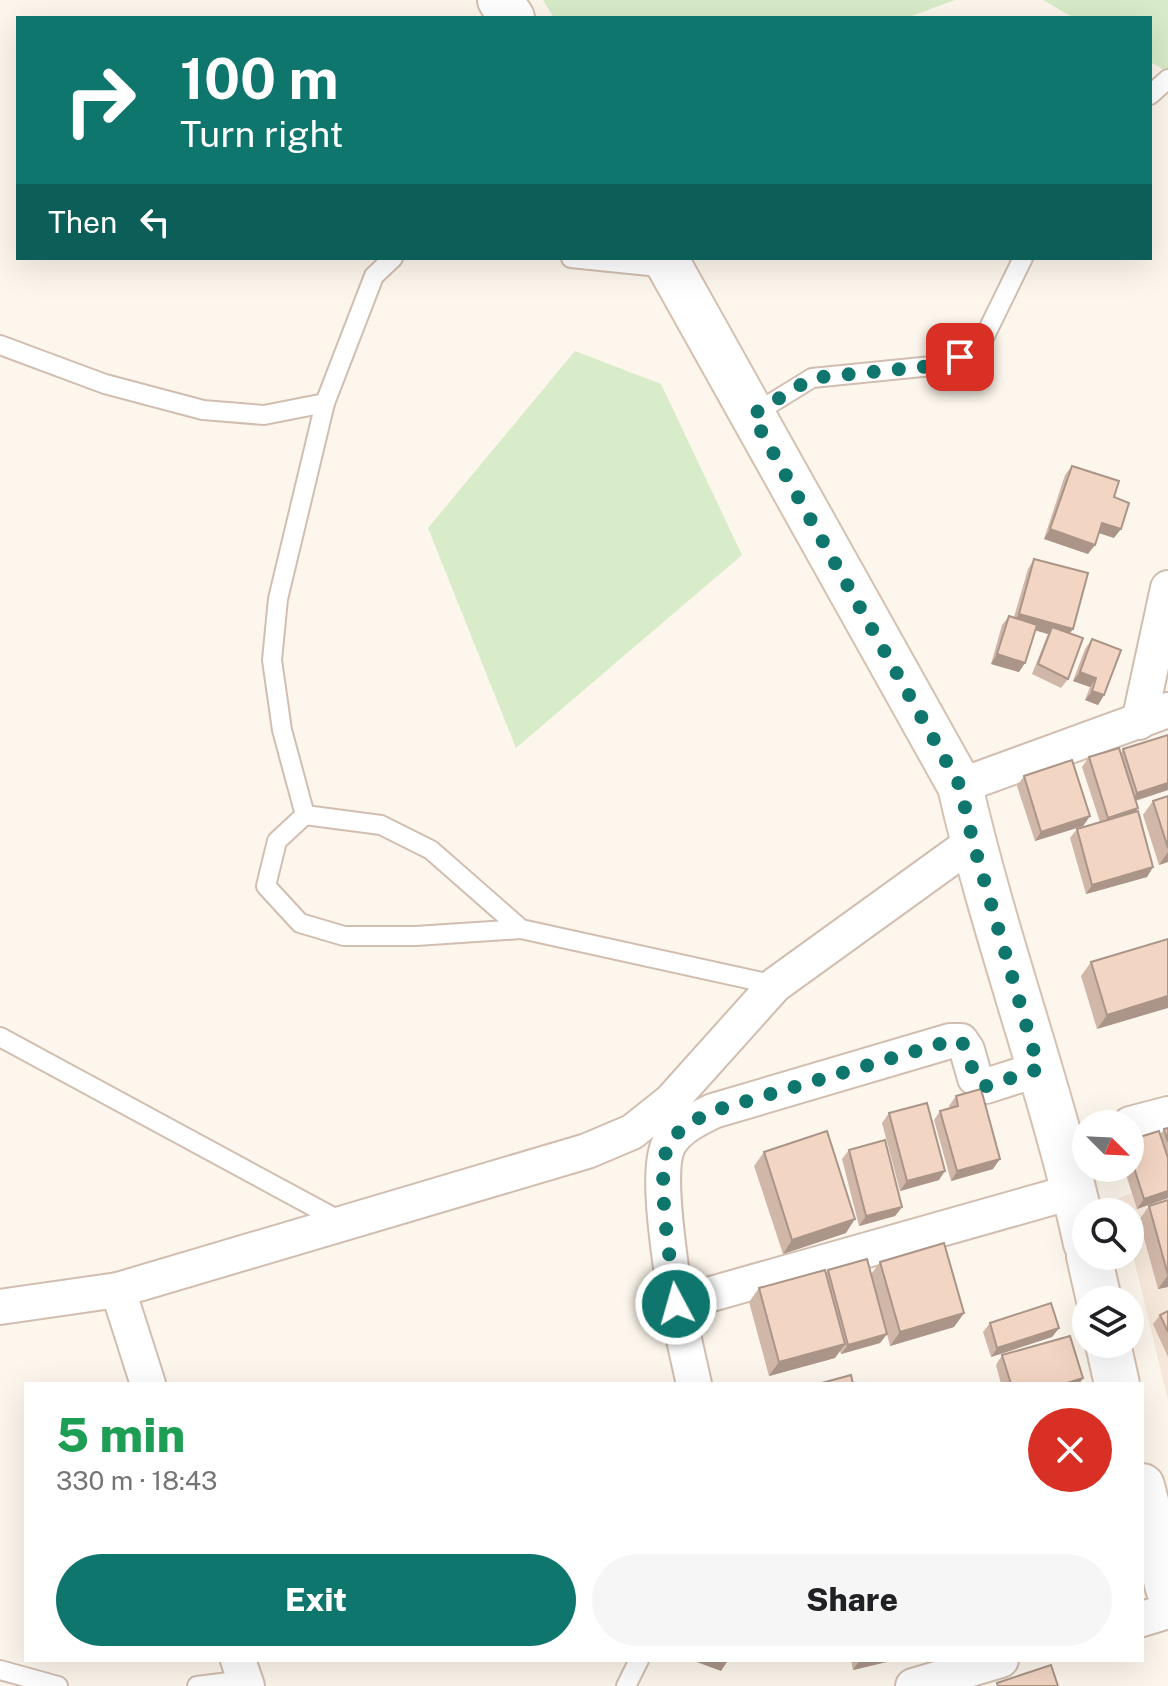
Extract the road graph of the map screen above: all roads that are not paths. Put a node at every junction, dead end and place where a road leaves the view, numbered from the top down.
1 (1168, 79) edge
2 (1152, 93) edge
3 (391, 260) edge
4 (610, 260) edge
5 (1022, 260) edge
6 (668, 263) edge
7 (0, 345) edge
8 (325, 403) junction
9 (752, 415) junction
10 (1168, 588) edge
11 (1154, 716) edge
12 (960, 786) junction
13 (305, 815) junction
14 (973, 842) junction
15 (521, 929) junction
16 (775, 985) junction
17 (0, 1037) edge
18 (1039, 1069) junction
19 (1168, 1114) edge
20 (1144, 1120) edge
21 (1072, 1136) edge
22 (1075, 1182) edge
23 (1075, 1191) junction
24 (1076, 1198) edge
25 (344, 1224) junction
26 (118, 1290) junction
27 (676, 1304) junction
28 (0, 1307) edge
29 (1111, 1358) edge
30 (147, 1382) edge
31 (694, 1382) edge
32 (1117, 1382) edge
33 (1144, 1494) edge
34 (1168, 1588) edge
35 (1168, 1611) edge
36 (1144, 1618) edge
37 (638, 1662) edge
38 (994, 1662) edge
39 (0, 1670) edge
40 (246, 1678) edge
41 (58, 1686) edge
42 (197, 1686) edge
43 (626, 1686) edge
44 (913, 1686) edge

1 - 2 lane
3 - 8 lane
4 - 6 lane
5 - 9 lane
6 - 9 main road
7 - 8 lane
8 - 13 lane
9 - 12 main road
10 - 11 street
11 - 12 street
12 - 14 main road
13 - 15 lane
13 - 15 lane
14 - 16 street
14 - 18 main road
15 - 16 lane
16 - 25 street
17 - 25 lane
18 - 21 main road
18 - 27 street
19 - 20 street
22 - 23 main road
23 - 24 main road
23 - 27 street
25 - 26 street
26 - 28 street
26 - 30 street
27 - 31 street
29 - 32 main road
33 - 34 main road
35 - 36 street
37 - 43 lane
38 - 44 street
39 - 41 lane
40 - 42 lane

